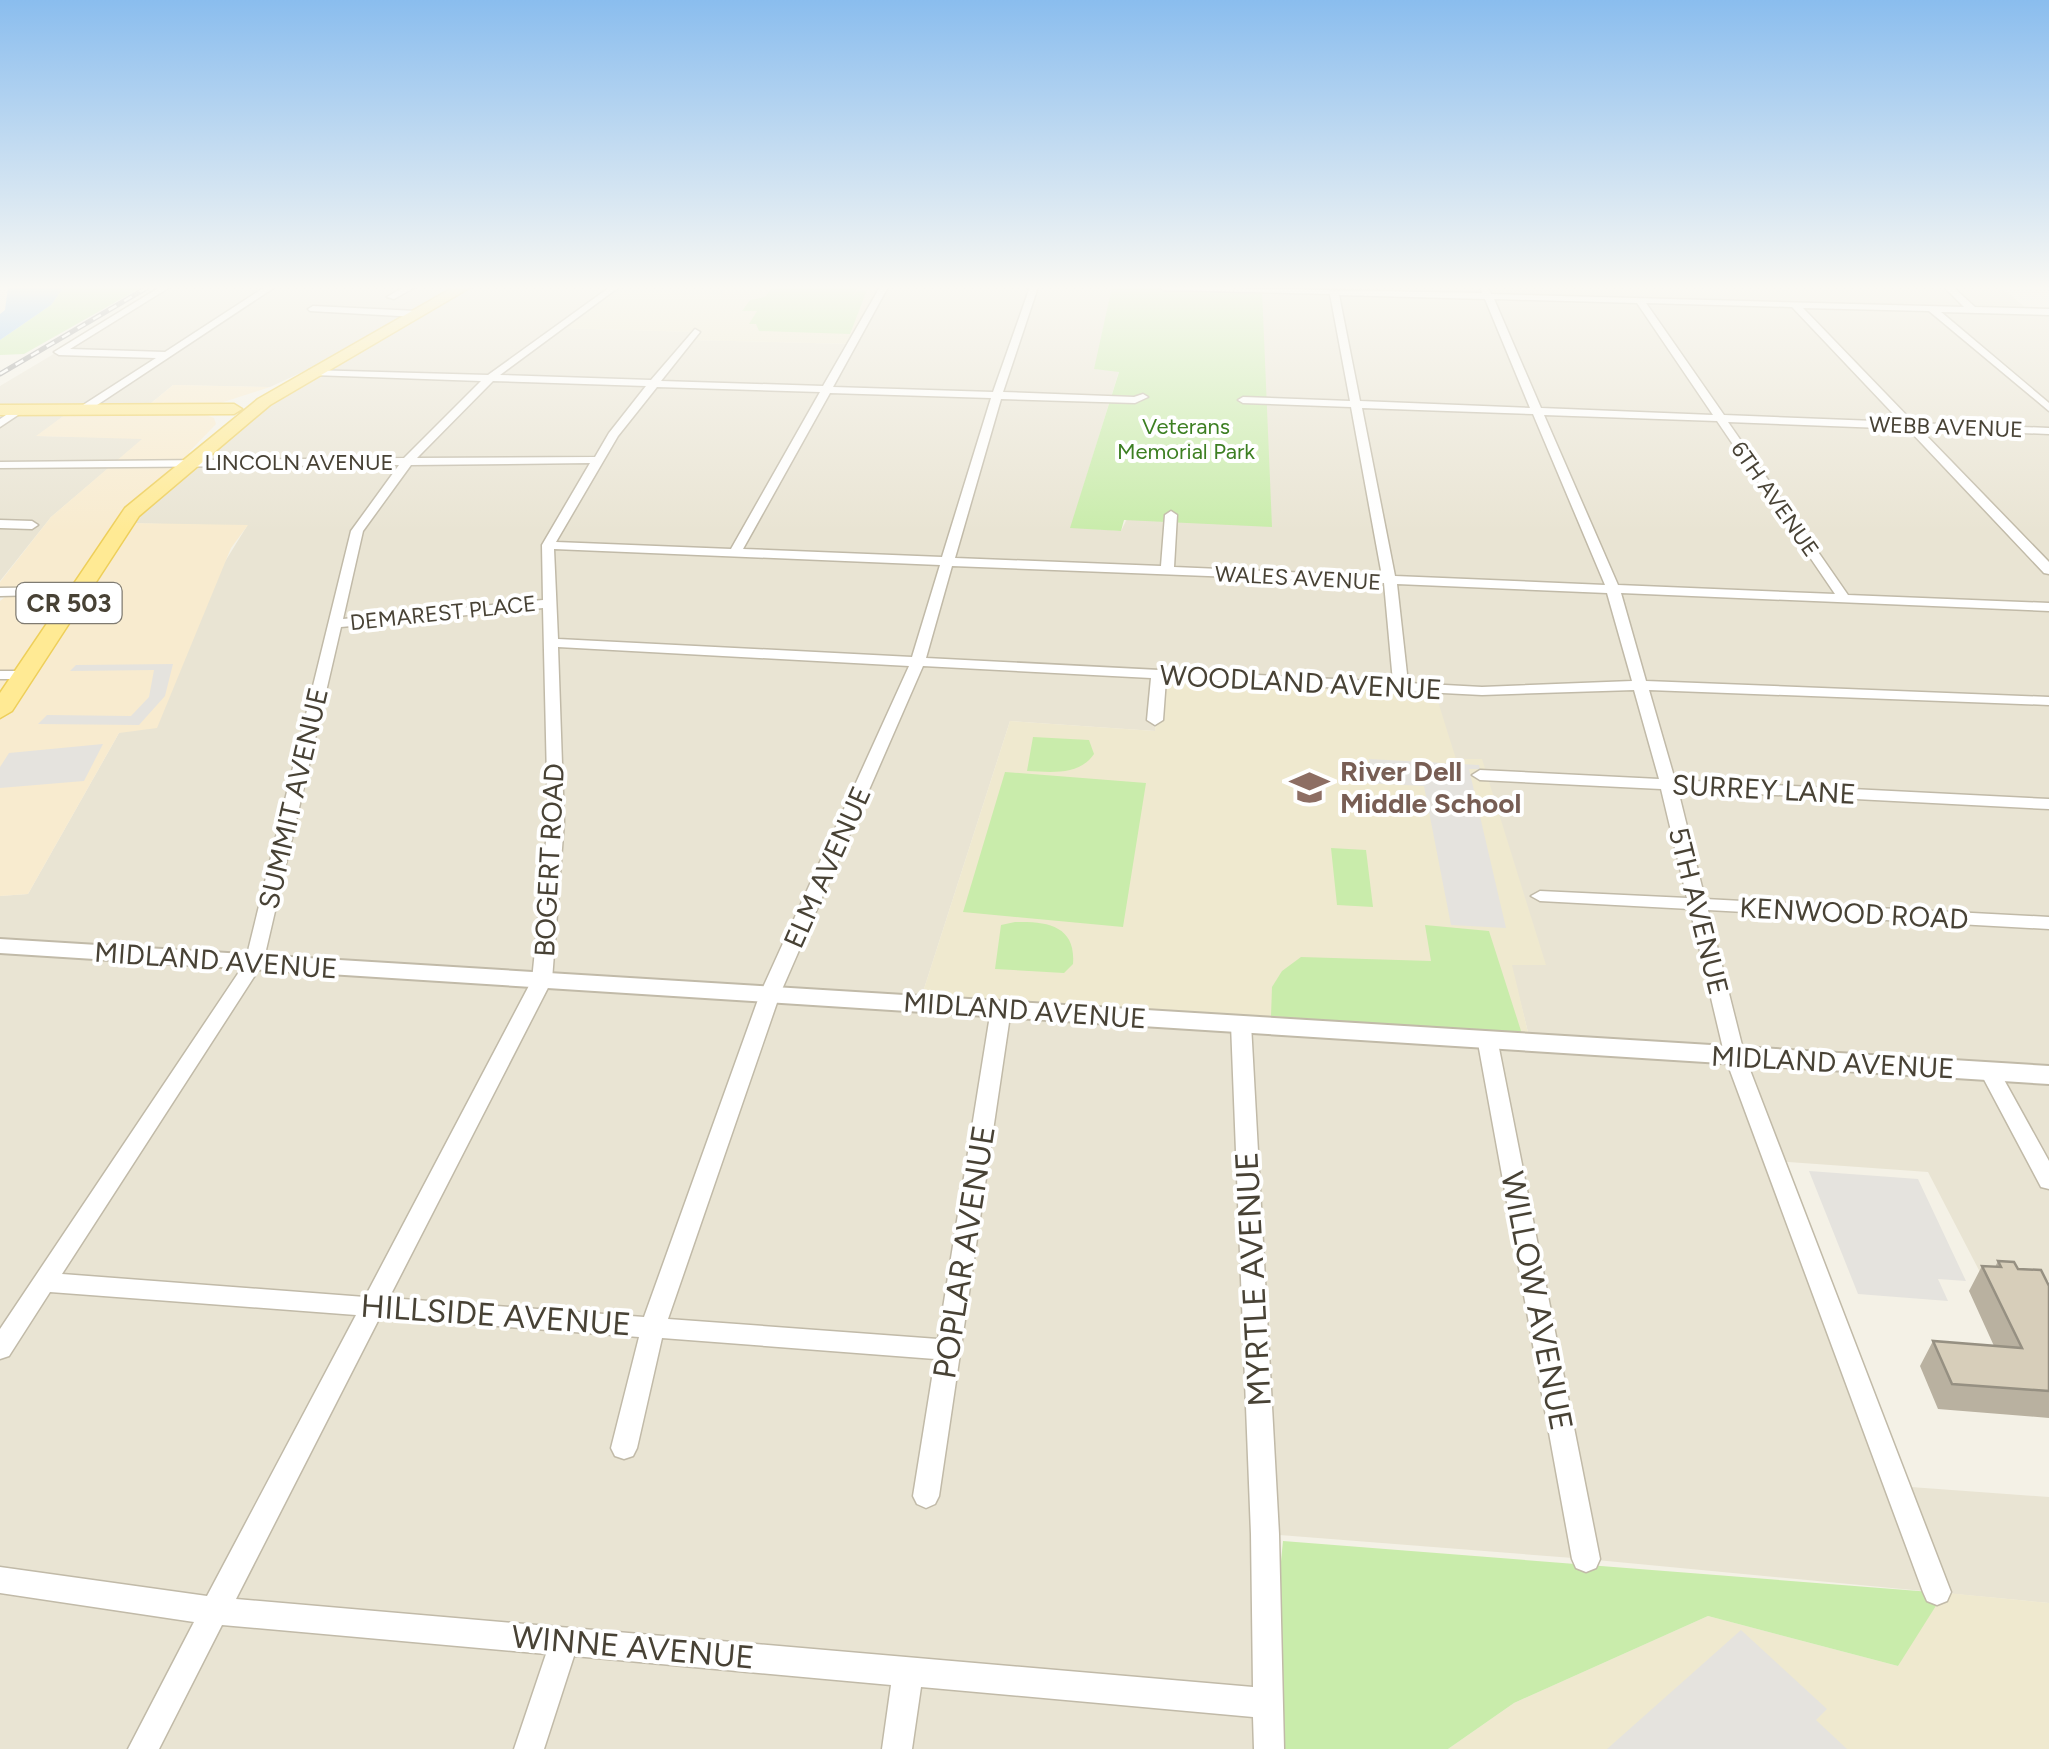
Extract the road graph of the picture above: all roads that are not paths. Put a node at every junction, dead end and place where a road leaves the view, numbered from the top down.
1 (145, 369) edge
2 (308, 369) edge
3 (318, 369) edge
4 (502, 369) edge
5 (666, 369) edge
6 (840, 369) edge
7 (1006, 369) edge
8 (1348, 369) edge
9 (1517, 369) edge
10 (1686, 369) edge
11 (1857, 369) edge
12 (2002, 369) edge
13 (312, 372) junction
14 (287, 378) junction
15 (488, 379) junction
16 (654, 384) junction
17 (830, 388) junction
18 (264, 390) junction
19 (997, 394) junction
20 (1142, 397) dead end
21 (1243, 400) dead end
22 (1355, 406) junction
23 (2049, 408) edge
24 (84, 409) junction
25 (183, 409) junction
26 (234, 409) junction
27 (0, 410) edge
28 (22, 410) junction
29 (1535, 412) junction
30 (1719, 418) junction
31 (0, 424) edge
32 (216, 424) junction
33 (1912, 426) junction
34 (2049, 430) edge
35 (598, 460) junction
36 (408, 461) junction
37 (187, 463) junction
38 (0, 465) edge
39 (1171, 515) dead end
40 (0, 524) edge
41 (32, 525) dead end
42 (548, 545) junction
43 (735, 552) junction
44 (947, 561) junction
45 (2049, 570) edge
46 (1167, 572) junction
47 (1390, 582) junction
48 (1613, 589) junction
49 (76, 591) junction
50 (0, 592) edge
51 (1844, 598) junction
52 (551, 603) junction
53 (2049, 606) edge
54 (334, 624) junction
55 (553, 643) junction
56 (917, 663) junction
57 (1160, 674) junction
58 (11, 675) edge
59 (1641, 684) junction
60 (1401, 687) junction
61 (2049, 701) edge
62 (0, 711) edge
63 (1156, 720) dead end
64 (1480, 774) dead end
65 (1668, 784) junction
66 (2049, 804) edge
67 (1540, 896) dead end
68 (1698, 906) junction
69 (2049, 923) edge
70 (0, 946) edge
71 (254, 963) junction
72 (542, 980) junction
73 (770, 994) junction
74 (1001, 1008) junction
75 (1241, 1024) junction
76 (1488, 1043) junction
77 (1734, 1056) junction
78 (1990, 1072) junction
79 (2049, 1076) edge
80 (2049, 1181) edge
81 (44, 1282) junction
82 (374, 1305) junction
83 (653, 1326) junction
84 (0, 1349) edge
85 (949, 1350) junction
86 (624, 1448) dead end
87 (926, 1496) dead end
88 (1586, 1559) dead end
89 (0, 1580) edge
90 (1938, 1592) dead end
91 (214, 1611) junction
92 (565, 1640) junction
93 (908, 1672) junction
94 (1267, 1703) junction
95 (143, 1749) edge
96 (529, 1749) edge
97 (897, 1749) edge
98 (1269, 1749) edge

1 - 24 street
2 - 14 main road
3 - 13 main road, CR 503
4 - 15 street, SUMMIT AVENUE
5 - 16 street
6 - 17 street
7 - 19 street, ELM AVENUE
8 - 22 street
9 - 29 street, 5TH AVENUE
10 - 30 street, 6TH AVENUE
11 - 33 street
12 - 23 street
13 - 14 main road
13 - 15 street
13 - 37 main road, CR 503
14 - 18 main road
15 - 16 street
15 - 36 street, SUMMIT AVENUE
16 - 17 street
16 - 35 street
17 - 19 street
17 - 43 street
18 - 25 main road
18 - 26 main road
19 - 20 street
19 - 44 street, ELM AVENUE
21 - 22 street, WEBB AVENUE
22 - 29 street, WEBB AVENUE
22 - 47 street
24 - 25 main road
24 - 28 main road
25 - 26 main road
25 - 32 main road
26 - 32 main road
27 - 28 main road
28 - 31 street
29 - 30 street, WEBB AVENUE
29 - 48 street, 5TH AVENUE
30 - 33 street, WEBB AVENUE
30 - 51 street, 6TH AVENUE
32 - 37 main road
33 - 34 street, WEBB AVENUE
33 - 45 street
35 - 36 street, LINCOLN AVENUE
35 - 42 street
36 - 37 street, LINCOLN AVENUE
36 - 54 street, SUMMIT AVENUE
37 - 38 street, LINCOLN AVENUE
37 - 49 main road, CR 503
39 - 46 street
40 - 41 street
42 - 43 street, WALES AVENUE
42 - 52 street, BOGERT ROAD
43 - 44 street, WALES AVENUE
44 - 46 street, WALES AVENUE
44 - 56 street, ELM AVENUE
46 - 47 street, WALES AVENUE
47 - 48 street, WALES AVENUE
47 - 60 street
48 - 51 street, WALES AVENUE
48 - 59 street, 5TH AVENUE
49 - 50 street
49 - 58 main road, CR 503
51 - 53 street, WALES AVENUE
52 - 54 street, DEMAREST PLACE
52 - 55 street, BOGERT ROAD
54 - 71 street, SUMMIT AVENUE
55 - 56 street, WOODLAND AVENUE
55 - 72 street, BOGERT ROAD
56 - 57 street, WOODLAND AVENUE
56 - 73 street, ELM AVENUE
57 - 60 street, WOODLAND AVENUE
57 - 63 street
58 - 62 main road, CR 503
59 - 60 street, WOODLAND AVENUE
59 - 61 street, WOODLAND AVENUE
59 - 65 street, 5TH AVENUE
64 - 65 street, SURREY LANE
65 - 66 street, SURREY LANE
65 - 68 street, 5TH AVENUE
67 - 68 street, KENWOOD ROAD
68 - 69 street, KENWOOD ROAD
68 - 77 street, 5TH AVENUE
70 - 71 street, MIDLAND AVENUE
71 - 72 street, MIDLAND AVENUE
71 - 81 street, SUMMIT AVENUE
72 - 73 street, MIDLAND AVENUE
72 - 82 street, BOGERT ROAD
73 - 74 street, MIDLAND AVENUE
73 - 83 street, ELM AVENUE
74 - 75 street, MIDLAND AVENUE
74 - 85 street, POPLAR AVENUE
75 - 76 street, MIDLAND AVENUE
75 - 94 street, MYRTLE AVENUE
76 - 77 street, MIDLAND AVENUE
76 - 88 street, WILLOW AVENUE
77 - 78 street, MIDLAND AVENUE
77 - 90 street, 5TH AVENUE
78 - 79 street, MIDLAND AVENUE
78 - 80 street
81 - 82 street, HILLSIDE AVENUE
81 - 84 street, SUMMIT AVENUE
82 - 83 street, HILLSIDE AVENUE
82 - 91 street, BOGERT ROAD
83 - 85 street, HILLSIDE AVENUE
83 - 86 street, ELM AVENUE
85 - 87 street, POPLAR AVENUE
89 - 91 street, WINNE AVENUE
91 - 92 street, WINNE AVENUE
91 - 95 street, BOGERT ROAD
92 - 93 street, WINNE AVENUE
92 - 96 street
93 - 94 street, WINNE AVENUE
93 - 97 street
94 - 98 street, MYRTLE AVENUE

